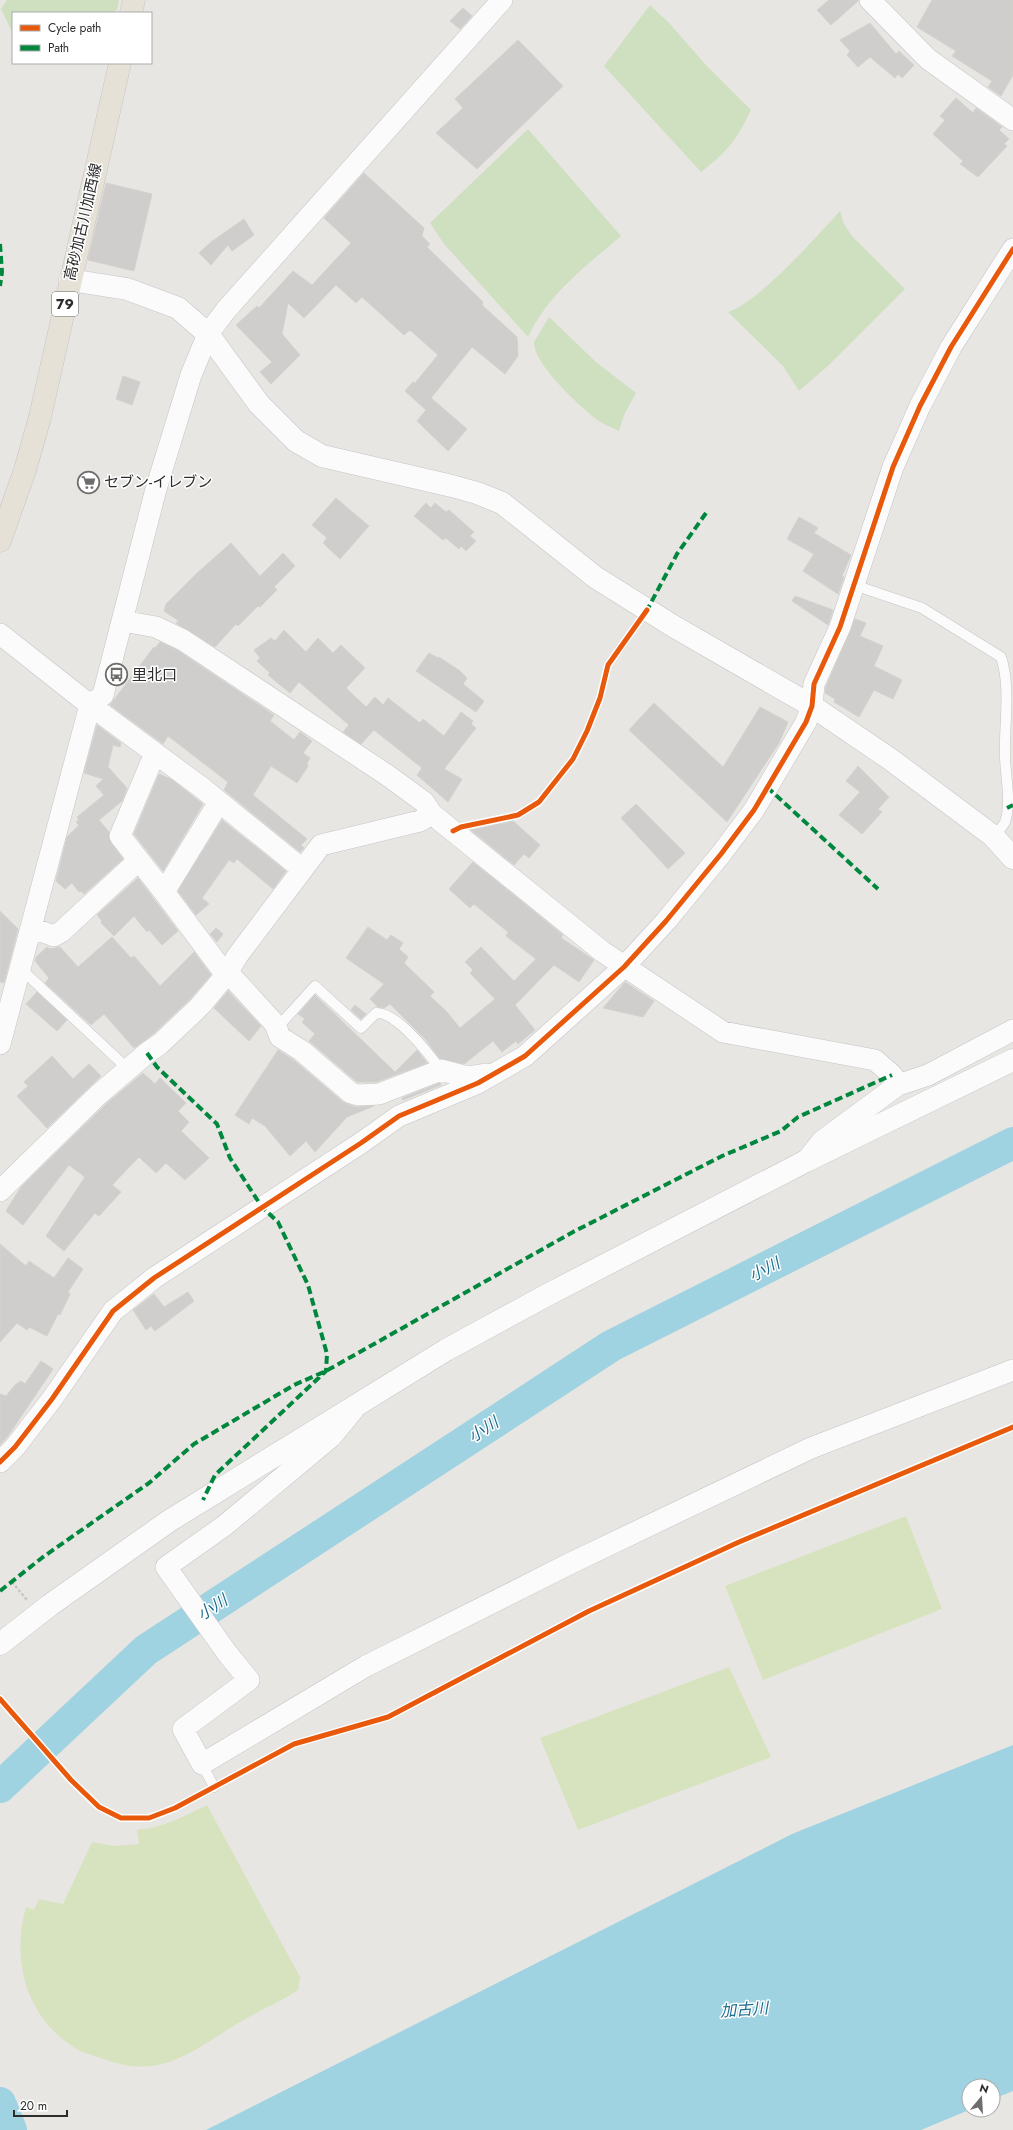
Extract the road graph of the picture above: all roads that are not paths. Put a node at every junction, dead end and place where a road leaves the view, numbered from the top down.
1 (134, 0) edge
2 (502, 0) edge
3 (870, 0) edge
4 (131, 12) edge
5 (120, 64) edge
6 (1013, 120) edge
7 (1013, 249) edge
8 (70, 280) junction
9 (208, 334) junction
10 (0, 541) edge
11 (854, 585) junction
12 (122, 621) junction
13 (0, 634) edge
14 (90, 705) junction
15 (812, 706) junction
16 (155, 753) junction
17 (219, 802) junction
18 (432, 814) junction
19 (993, 836) junction
20 (1013, 858) edge
21 (139, 860) junction
22 (302, 869) junction
23 (164, 892) junction
24 (32, 928) junction
25 (624, 967) junction
26 (226, 975) junction
27 (11, 979) edge
28 (277, 1028) junction
29 (1013, 1030) edge
30 (0, 1044) edge
31 (1013, 1060) edge
32 (128, 1069) junction
33 (441, 1070) junction
34 (492, 1073) junction
35 (898, 1084) junction
36 (806, 1161) junction
37 (0, 1191) edge
38 (1013, 1370) edge
39 (356, 1407) junction
40 (0, 1462) edge
41 (0, 1644) edge
42 (202, 1764) junction
43 (214, 1787) dead end

1 - 4 main road
2 - 9 street
3 - 6 street
5 - 8 main road, 高砂加古川加西線 / 79
7 - 11 street
8 - 9 street
8 - 10 main road, 高砂加古川加西線 / 79
9 - 12 street
9 - 15 street
11 - 15 street
11 - 19 lane
12 - 14 street
12 - 18 street
13 - 14 street
14 - 16 street
14 - 24 street
15 - 19 street
15 - 25 street
16 - 17 street
16 - 21 street
17 - 22 street
17 - 23 street
18 - 22 street
18 - 25 street
19 - 20 street
21 - 23 street
21 - 24 street
22 - 26 street
23 - 26 street
24 - 27 street
25 - 34 street
25 - 35 street
26 - 28 street
26 - 32 street
27 - 30 street
27 - 32 lane
28 - 33 street
28 - 33 lane
29 - 35 street
31 - 36 street
32 - 37 street
33 - 34 street
34 - 40 street
35 - 36 street
36 - 39 street
38 - 42 street
39 - 41 street
39 - 42 street
42 - 43 lane

